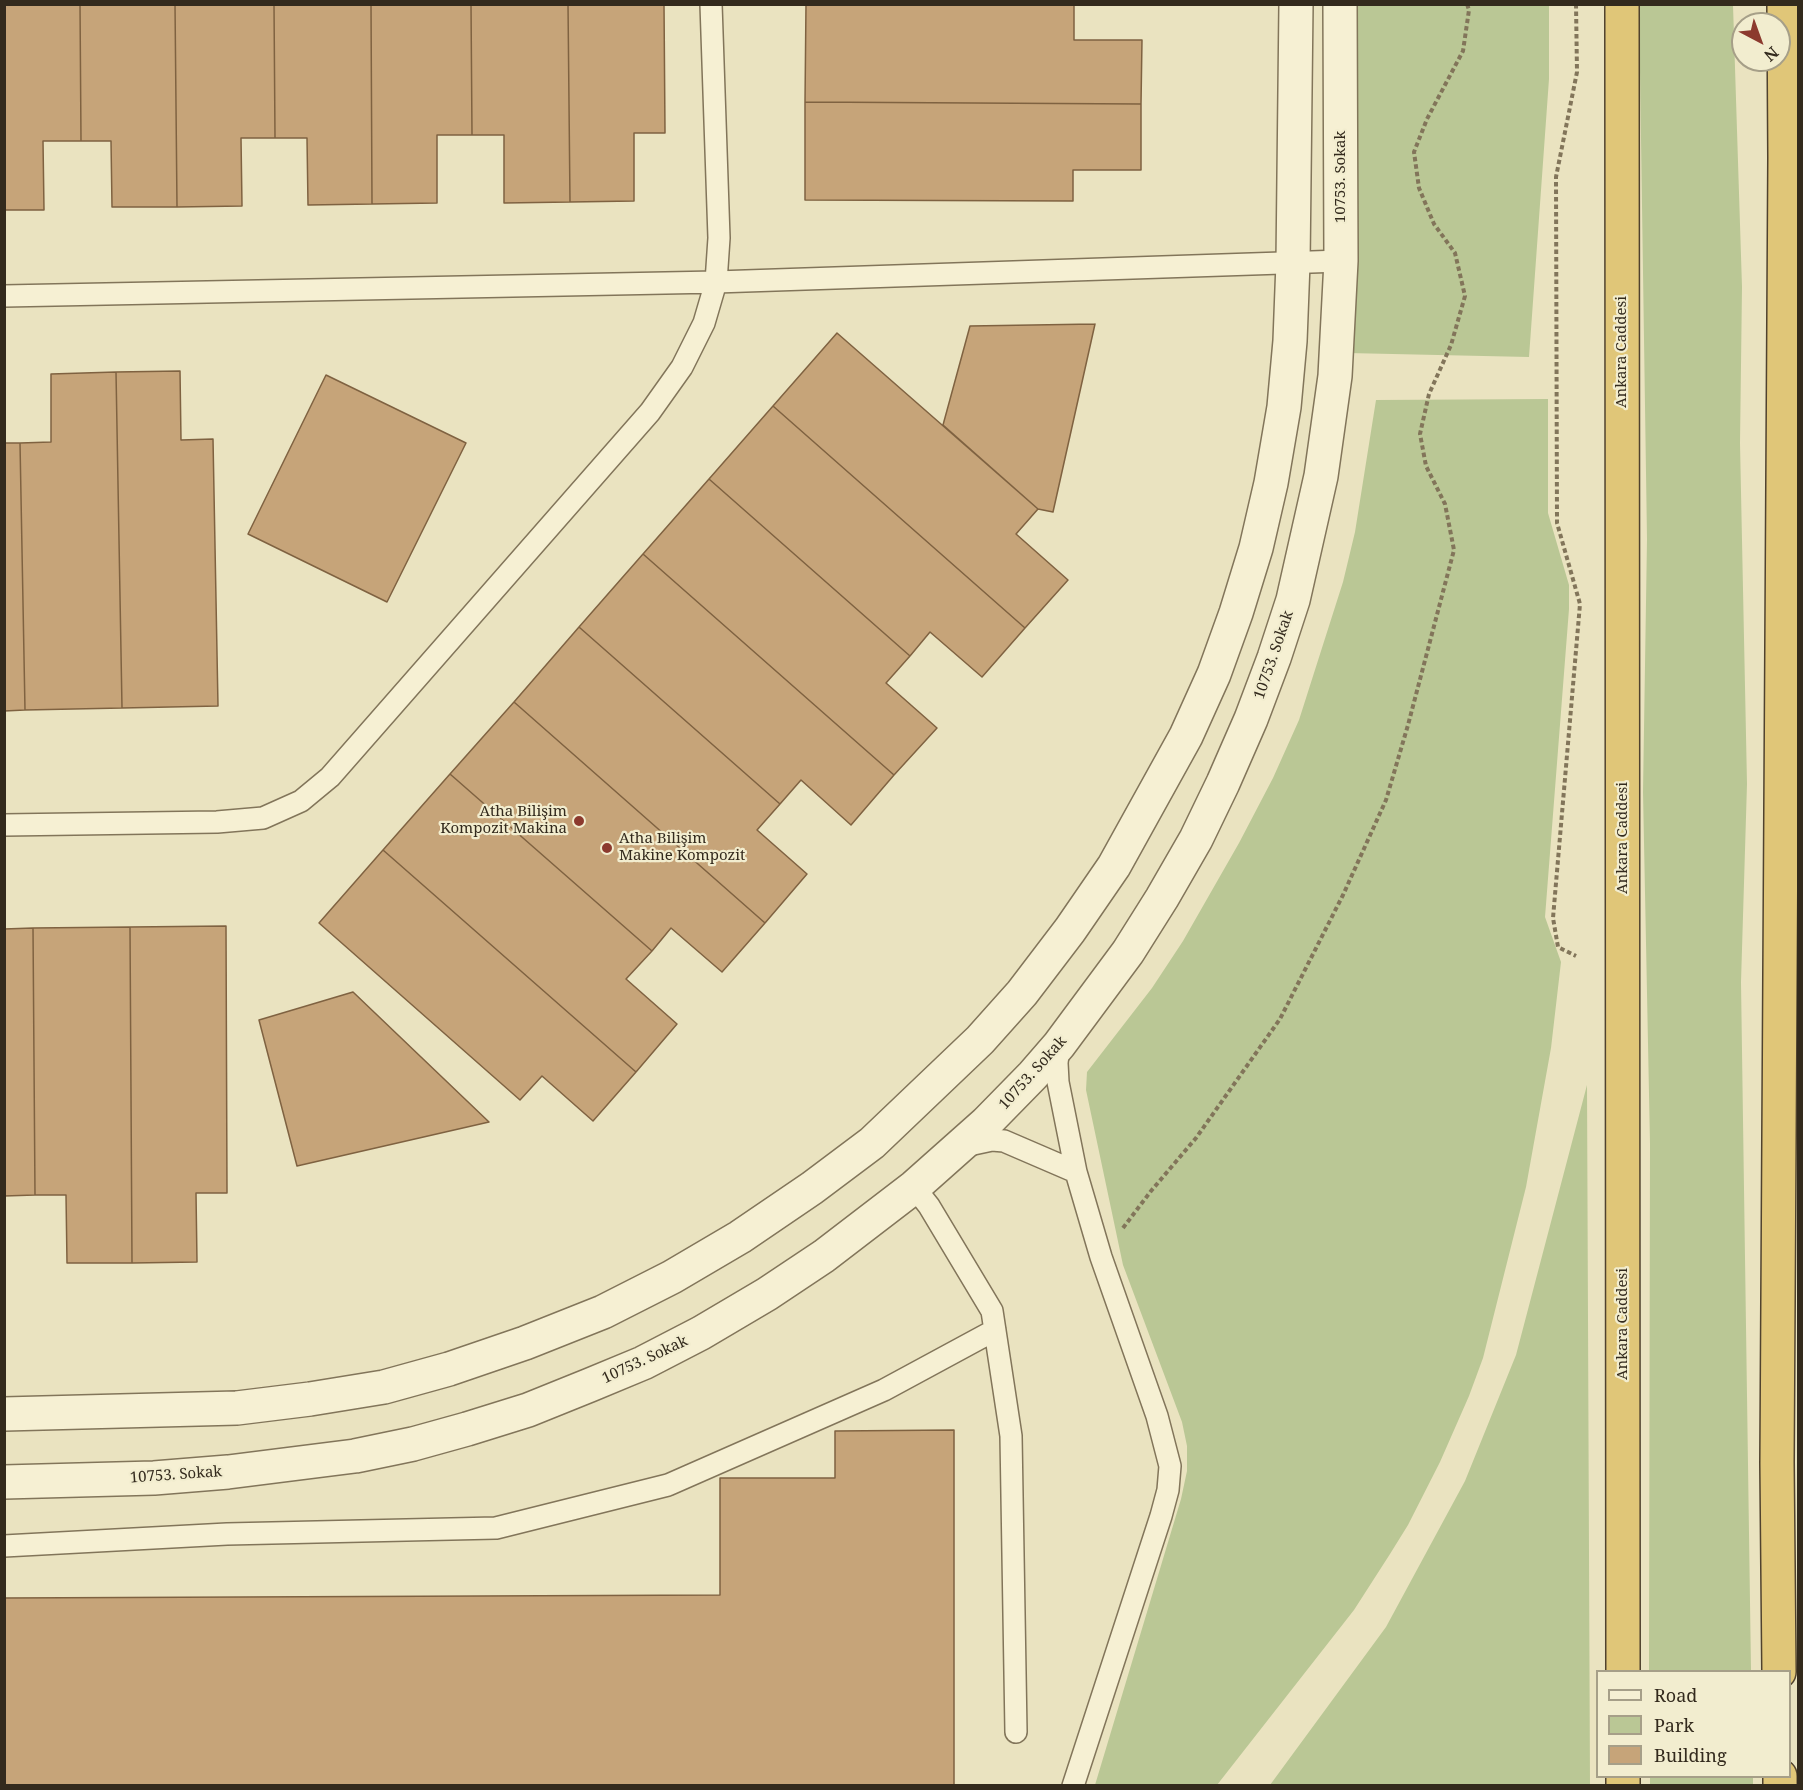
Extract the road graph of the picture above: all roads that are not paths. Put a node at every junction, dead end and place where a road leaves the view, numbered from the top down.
1 (711, 4) edge
2 (1296, 4) edge
3 (1340, 4) edge
4 (1622, 4) edge
5 (1784, 4) edge
6 (1785, 158) junction
7 (1798, 236) edge
8 (1341, 261) junction
9 (1293, 263) junction
10 (716, 282) junction
11 (4, 296) edge
12 (4, 825) edge
13 (1059, 1045) junction
14 (959, 1147) junction
15 (1076, 1172) junction
16 (914, 1187) junction
17 (995, 1330) junction
18 (1798, 1387) edge
19 (4, 1414) edge
20 (1777, 1462) junction
21 (4, 1482) edge
22 (4, 1546) edge
23 (1623, 1670) edge
24 (1779, 1670) edge
25 (1016, 1732) dead end
26 (1073, 1785) edge

1 - 10 lane
2 - 9 street
3 - 8 street, 10753. Sokak
4 - 23 highway, Ankara Caddesi
5 - 6 highway
6 - 7 highway
6 - 20 highway
8 - 9 lane
8 - 13 street, 10753. Sokak
9 - 10 lane
9 - 19 street
10 - 11 lane
10 - 12 lane
13 - 14 street, 10753. Sokak
13 - 15 lane
14 - 15 lane
14 - 16 street, 10753. Sokak
15 - 26 lane
16 - 17 lane
16 - 21 street, 10753. Sokak
17 - 22 lane
17 - 25 lane
18 - 20 highway
20 - 24 highway

